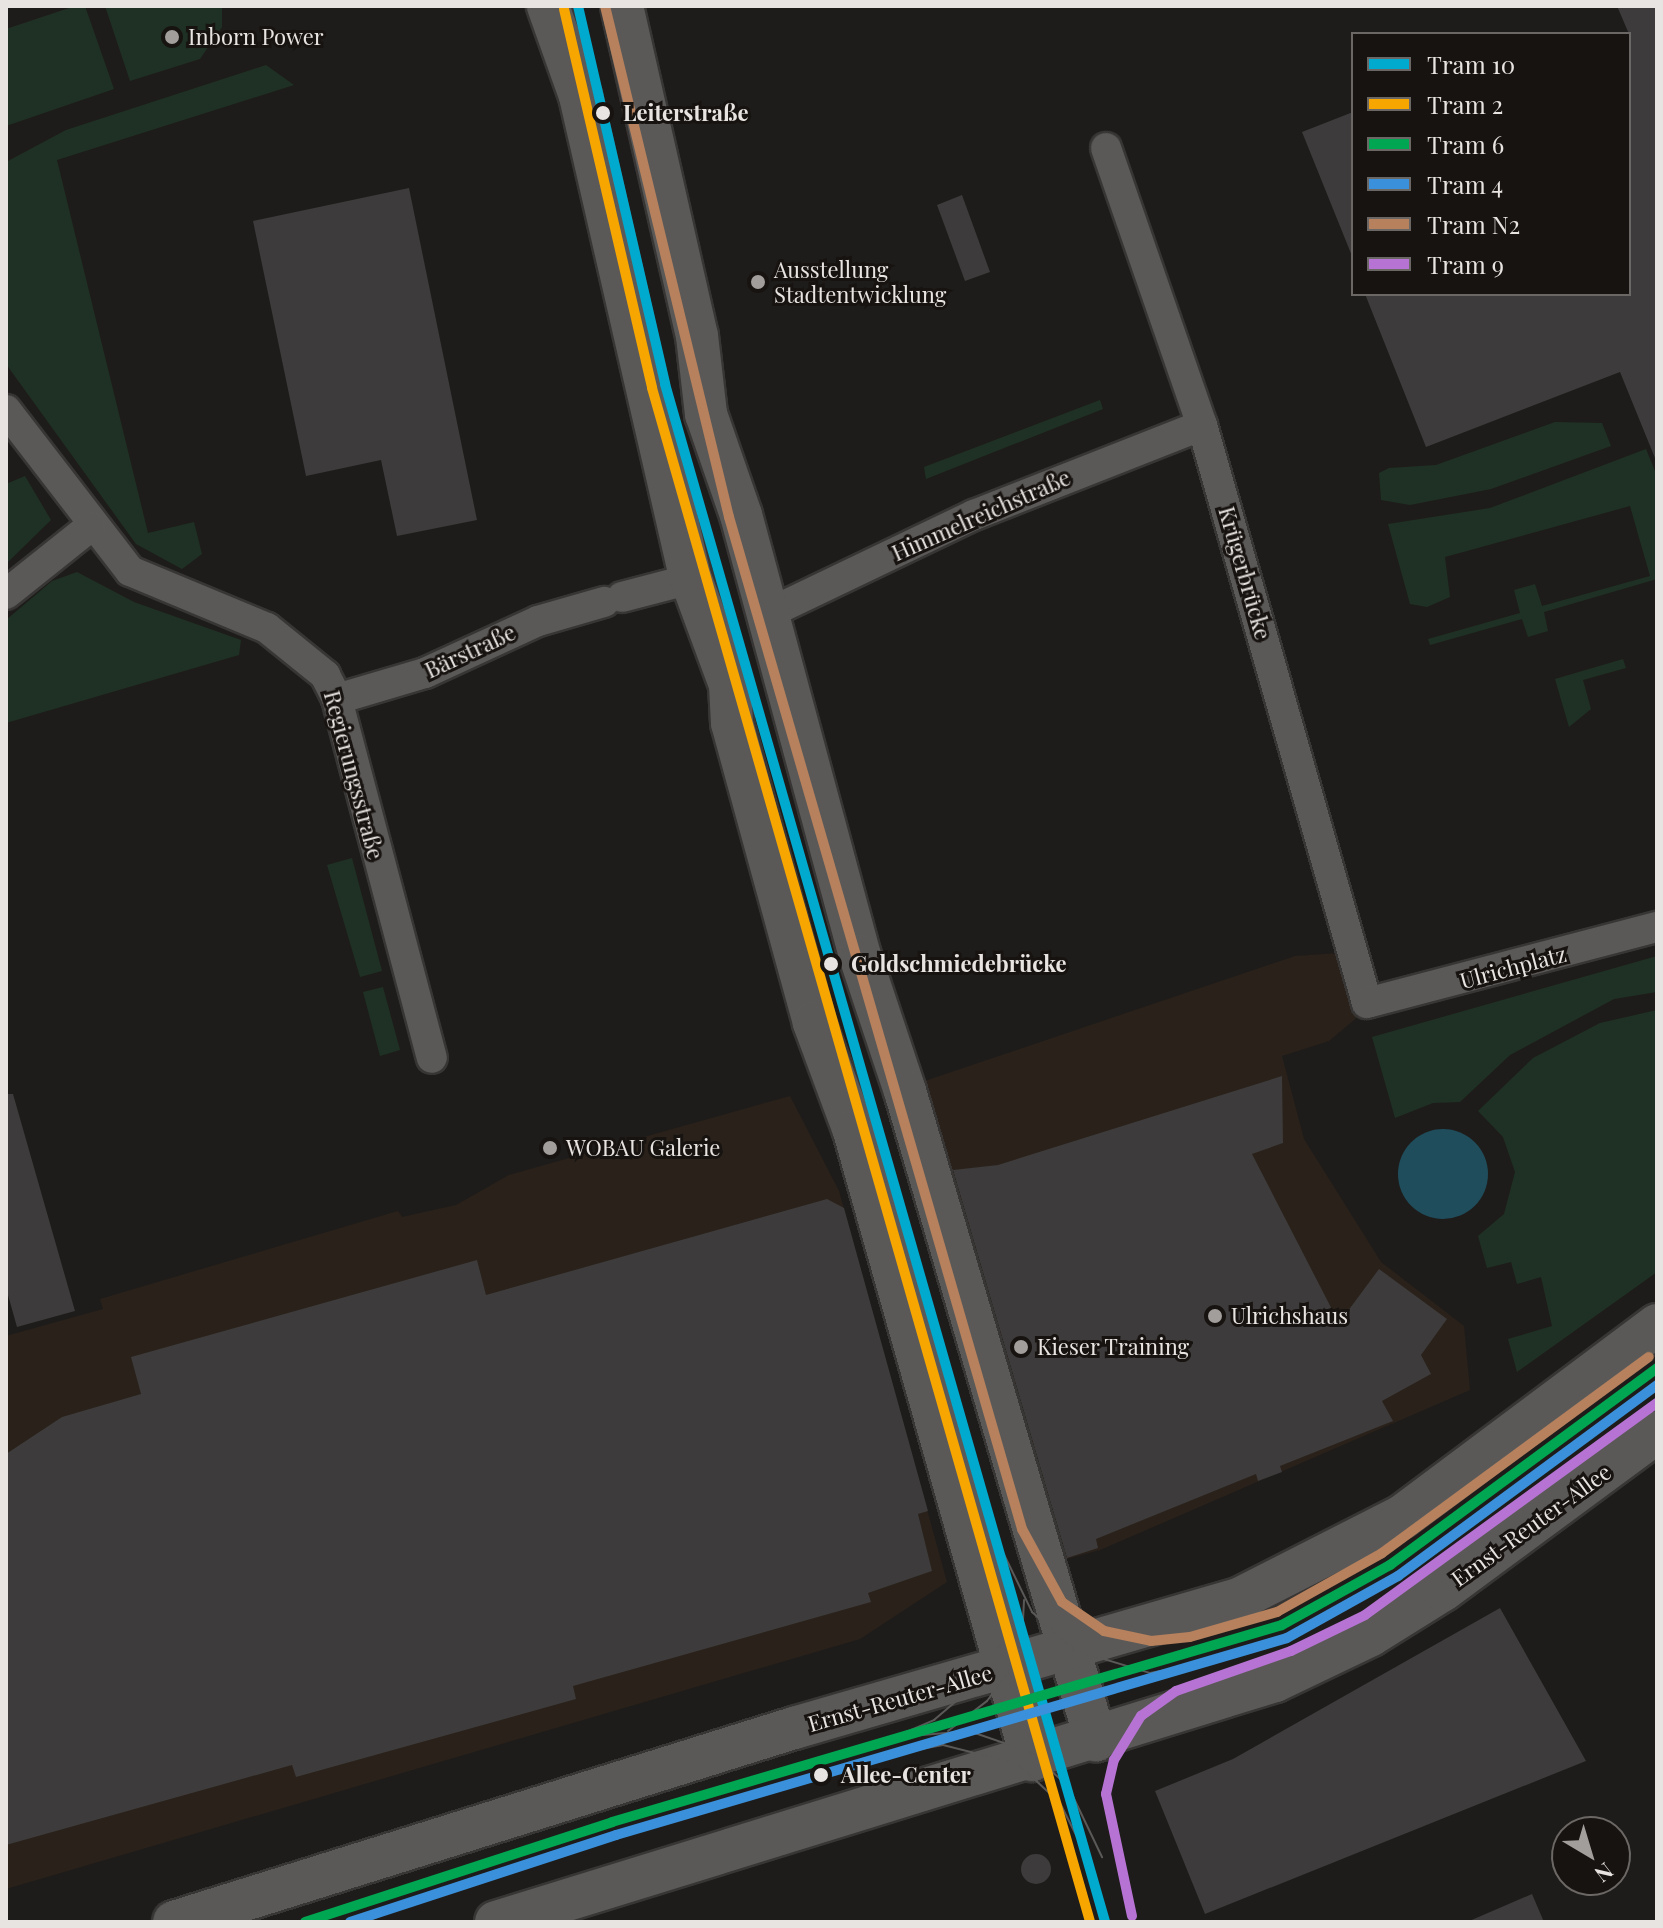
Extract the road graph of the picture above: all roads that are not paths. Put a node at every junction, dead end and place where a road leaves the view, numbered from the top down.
1 (548, 6) edge
2 (622, 6) edge
3 (1106, 148) dead end
4 (6, 410) edge
5 (1202, 425) junction
6 (90, 527) junction
7 (691, 579) junction
8 (6, 594) edge
9 (765, 615) junction
10 (337, 699) junction
11 (1657, 927) edge
12 (1367, 1003) joint
13 (432, 1058) dead end
14 (1657, 1325) edge
15 (1657, 1432) edge
16 (1070, 1652) junction
17 (1008, 1668) junction
18 (1096, 1741) junction
19 (1032, 1760) junction
20 (174, 1922) edge
21 (496, 1922) edge

1 - 7 street
2 - 9 street
3 - 5 street, Krügerbrücke
4 - 6 street, Regierungsstraße
5 - 9 street, Himmelreichstraße
5 - 12 street, Krügerbrücke
6 - 8 street
6 - 10 street, Regierungsstraße
7 - 10 street, Bärstraße
7 - 17 street
9 - 16 street
10 - 13 street, Regierungsstraße
11 - 12 street, Ulrichplatz
14 - 16 street, Ernst-Reuter-Allee
15 - 18 street, Ernst-Reuter-Allee
16 - 17 street, Ernst-Reuter-Allee
16 - 18 street
17 - 19 street
17 - 20 street, Ernst-Reuter-Allee
18 - 19 street, Ernst-Reuter-Allee
19 - 21 street, Ernst-Reuter-Allee

